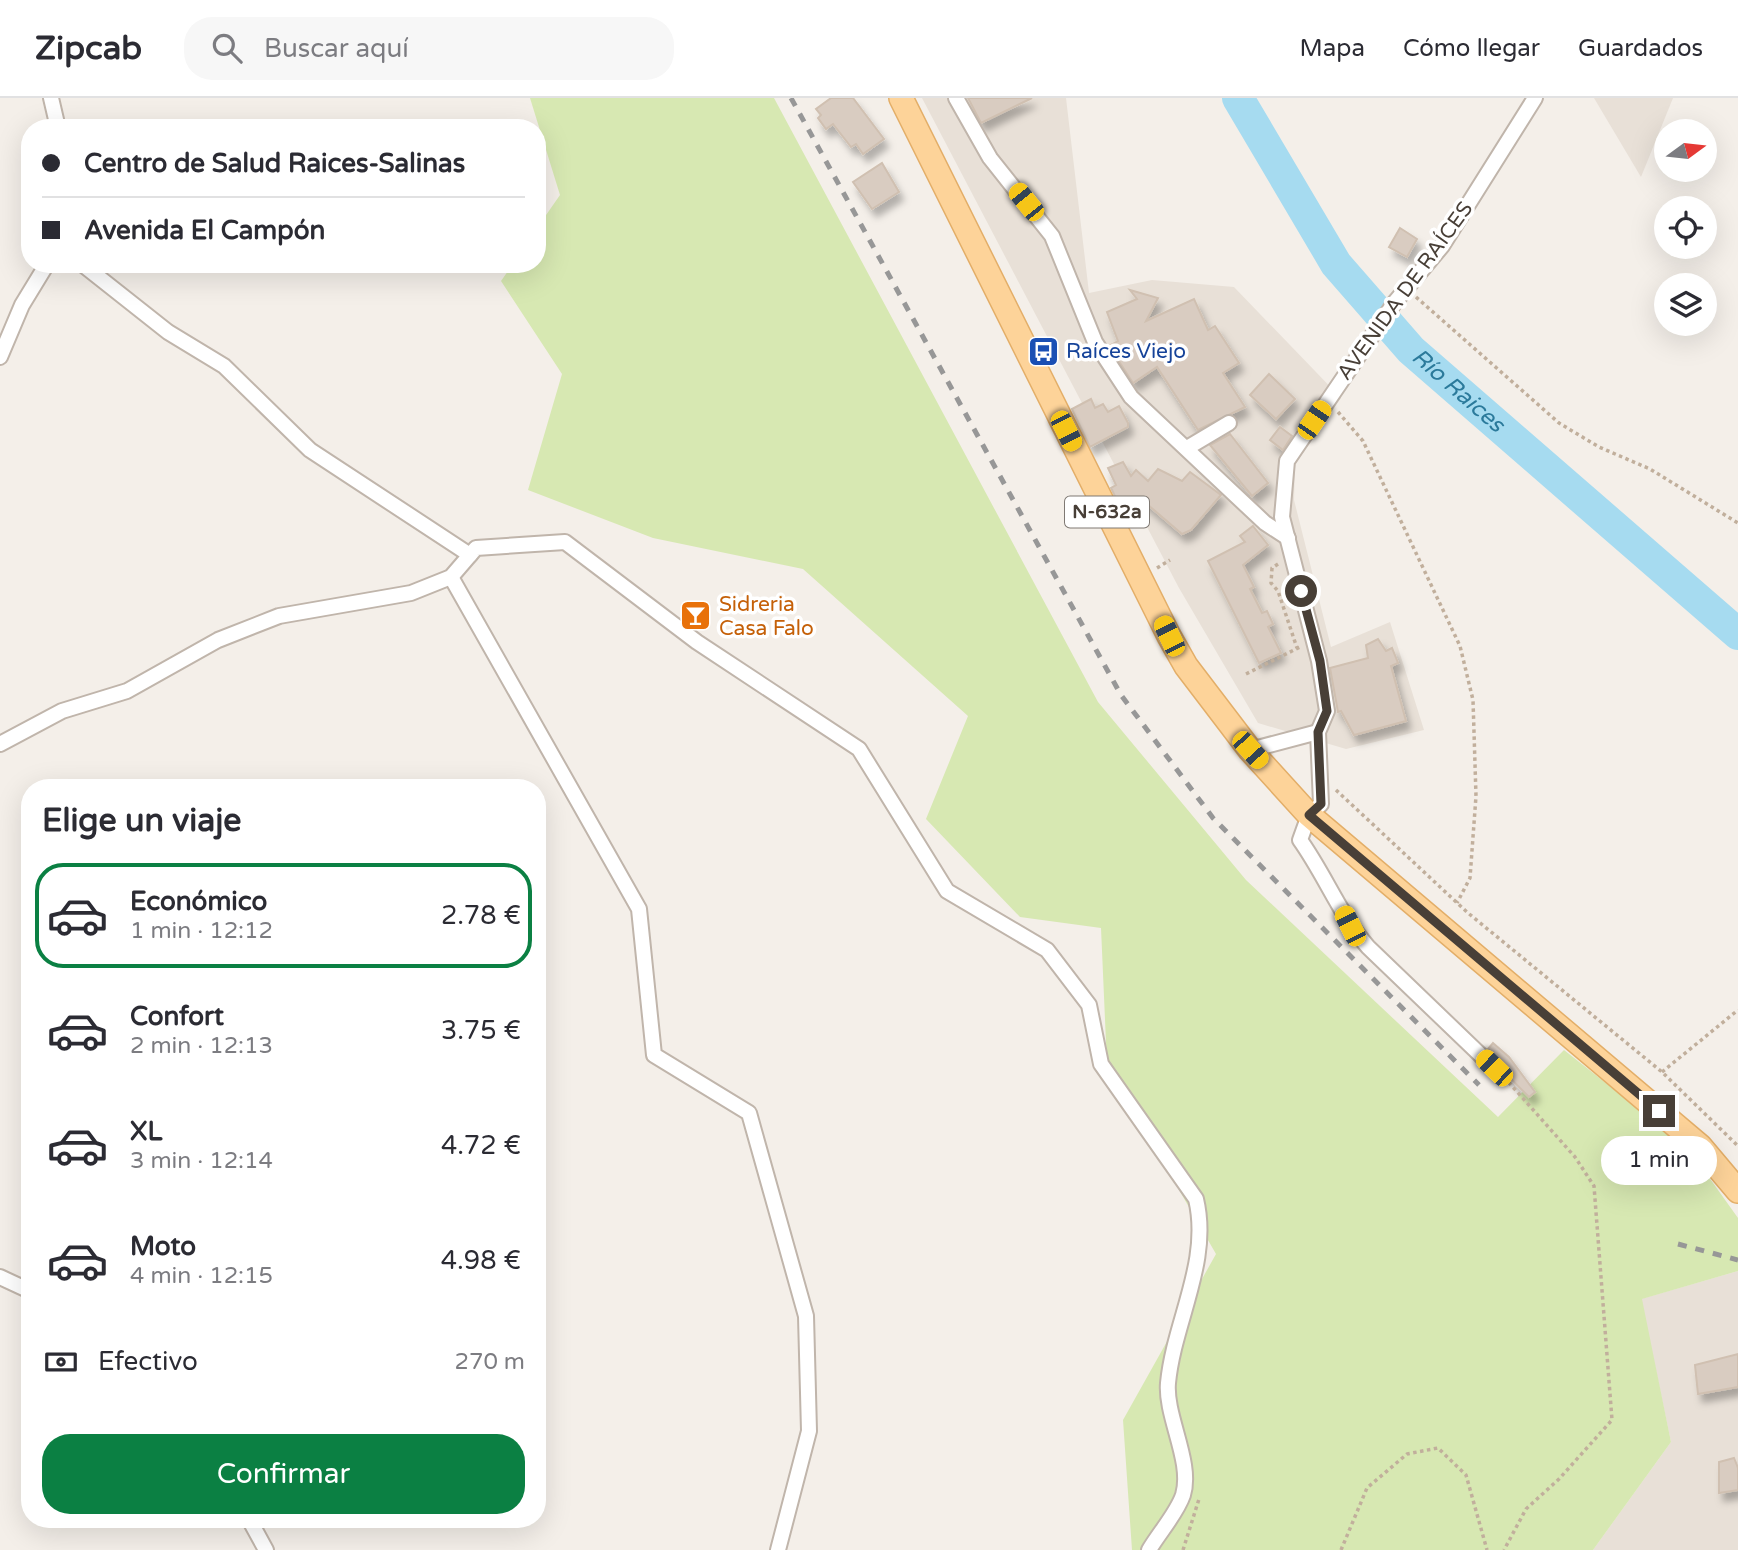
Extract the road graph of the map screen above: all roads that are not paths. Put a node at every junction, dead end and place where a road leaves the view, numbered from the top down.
1 (51, 98) edge
2 (901, 98) edge
3 (956, 98) edge
4 (1535, 98) edge
5 (56, 119) edge
6 (42, 273) edge
7 (93, 273) edge
8 (0, 357) edge
9 (1229, 423) dead end
10 (1187, 448) junction
11 (1288, 538) junction
12 (470, 555) junction
13 (451, 577) junction
14 (1318, 732) junction
15 (0, 744) edge
16 (1250, 750) junction
17 (1309, 815) junction
18 (1494, 1068) road end
19 (1738, 1191) edge
20 (0, 1277) edge
21 (21, 1287) edge
22 (254, 1528) edge
23 (266, 1550) edge
24 (778, 1550) edge
25 (1149, 1550) edge

1 - 5 street
2 - 16 main road, N-632a
3 - 10 street
4 - 11 street, AVENIDA DE RAÍCES
6 - 8 street
7 - 12 street
9 - 10 street
10 - 11 street
11 - 14 street, AVENIDA DE RAÍCES
12 - 13 street
12 - 25 street
13 - 15 street
13 - 24 street
14 - 16 street
14 - 17 street, AVENIDA DE RAÍCES
16 - 17 main road, N-632a
17 - 18 street, AVENIDA DE RAÍCES
17 - 19 main road, N-632a
20 - 21 street
22 - 23 street

